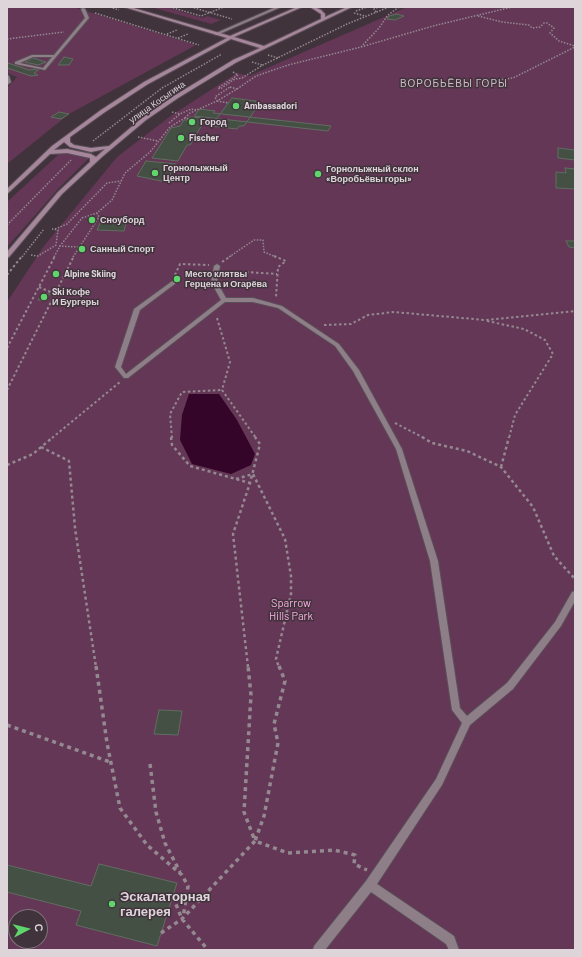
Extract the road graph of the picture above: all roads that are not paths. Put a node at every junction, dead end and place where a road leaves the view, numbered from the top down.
1 (126, 7) edge
2 (279, 7) edge
3 (300, 7) edge
4 (312, 7) edge
5 (350, 7) edge
6 (82, 9) road end
7 (323, 20) junction
8 (216, 34) junction
9 (229, 38) junction
10 (263, 47) junction
11 (56, 56) junction
12 (7, 76) edge
13 (7, 84) edge
14 (68, 137) junction
15 (110, 147) junction
16 (81, 151) junction
17 (49, 152) junction
18 (93, 162) junction
19 (7, 192) edge
20 (7, 256) edge
21 (217, 266) road end
22 (173, 283) dead end
23 (224, 300) junction
24 (575, 594) edge
25 (467, 722) junction
26 (370, 885) junction
27 (318, 950) edge
28 (454, 950) edge

1 - 8 main road
2 - 8 lane
3 - 9 main road, улица Косыгина
4 - 7 main road
5 - 7 main road, улица Косыгина
6 - 11 lane
7 - 10 main road, улица Косыгина
8 - 9 main road
9 - 10 main road
9 - 14 main road, улица Косыгина
10 - 15 main road, улица Косыгина
11 - 11 lane
12 - 13 lane
14 - 16 main road
14 - 17 main road, улица Косыгина
15 - 16 main road
15 - 18 main road, улица Косыгина
16 - 17 main road
16 - 18 main road
17 - 19 main road, улица Косыгина
18 - 20 main road, улица Косыгина
21 - 23 lane
22 - 23 lane
23 - 25 lane
24 - 25 lane
25 - 26 lane
26 - 27 lane
26 - 28 lane

